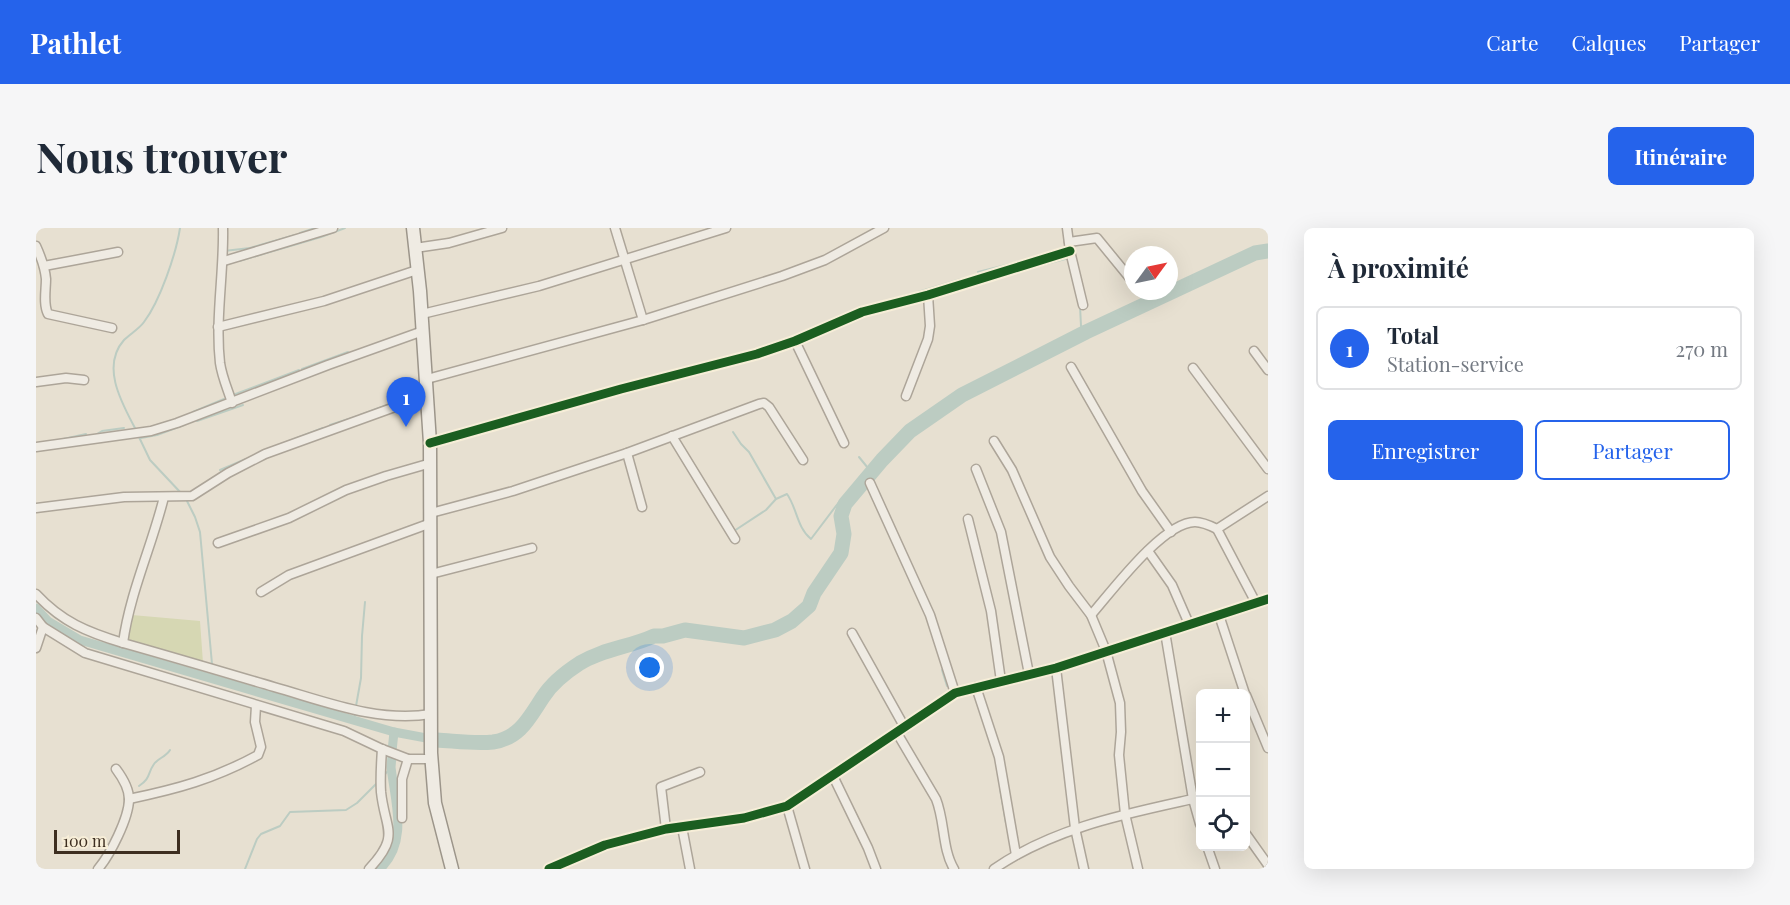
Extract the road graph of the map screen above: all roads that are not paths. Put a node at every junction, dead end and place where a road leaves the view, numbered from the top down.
1 (224, 228) edge
2 (333, 228) edge
3 (413, 228) edge
4 (502, 228) edge
5 (615, 228) edge
6 (726, 228) edge
7 (884, 228) edge
8 (1067, 228) edge
9 (36, 246) edge
10 (1070, 247) junction
11 (415, 248) junction
12 (118, 252) dead end
13 (625, 259) junction
14 (224, 261) junction
15 (44, 266) junction
16 (417, 270) junction
17 (1124, 271) edge
18 (928, 295) junction
19 (1083, 305) dead end
20 (422, 315) junction
21 (642, 320) junction
22 (219, 327) junction
23 (112, 328) dead end
24 (423, 331) junction
25 (795, 341) junction
26 (1254, 351) dead end
27 (1071, 367) dead end
28 (1193, 368) dead end
29 (1268, 370) edge
30 (84, 380) dead end
31 (427, 380) junction
32 (36, 382) edge
33 (428, 395) junction
34 (906, 396) dead end
35 (232, 403) junction
36 (672, 436) junction
37 (994, 441) dead end
38 (430, 443) junction
39 (844, 443) dead end
40 (36, 447) edge
41 (627, 453) junction
42 (803, 460) dead end
43 (431, 463) junction
44 (976, 469) dead end
45 (1268, 469) edge
46 (870, 483) dead end
47 (1268, 496) edge
48 (164, 497) junction
49 (642, 507) dead end
50 (36, 508) edge
51 (431, 518) junction
52 (968, 519) dead end
53 (1217, 530) junction
54 (1171, 532) junction
55 (735, 539) dead end
56 (218, 543) dead end
57 (532, 548) dead end
58 (1148, 551) junction
59 (431, 574) junction
60 (261, 592) dead end
61 (36, 594) edge
62 (1268, 599) edge
63 (1256, 603) junction
64 (1091, 615) junction
65 (1219, 615) junction
66 (36, 618) edge
67 (1189, 624) junction
68 (43, 627) junction
69 (1165, 632) junction
70 (852, 633) dead end
71 (123, 643) junction
72 (36, 648) edge
73 (1106, 651) junction
74 (1056, 668) junction
75 (1029, 674) junction
76 (1001, 681) junction
77 (976, 687) junction
78 (1243, 689) edge
79 (955, 693) junction
80 (256, 705) junction
81 (1250, 706) edge
82 (431, 718) junction
83 (901, 730) junction
84 (1268, 748) edge
85 (382, 749) junction
86 (431, 756) junction
87 (408, 759) junction
88 (116, 769) dead end
89 (700, 772) dead end
90 (833, 776) junction
91 (129, 799) junction
92 (1193, 799) junction
93 (787, 806) junction
94 (1196, 810) edge
95 (1125, 814) junction
96 (402, 818) dead end
97 (682, 827) junction
98 (1076, 828) junction
99 (666, 829) junction
100 (1250, 841) edge
101 (1209, 851) edge
102 (1016, 855) junction
103 (1268, 865) edge
104 (561, 867) edge
105 (103, 868) edge
106 (448, 868) edge
107 (369, 869) edge
108 (549, 869) edge
109 (690, 869) edge
110 (805, 869) edge
111 (876, 869) edge
112 (954, 869) edge
113 (995, 869) edge
114 (1084, 869) edge
115 (1138, 869) edge
116 (1215, 869) edge

1 - 14 street
2 - 14 street
3 - 11 main road
4 - 11 street
5 - 13 street
6 - 13 street
7 - 21 street
8 - 10 street
9 - 15 street
10 - 17 street
10 - 18 street
10 - 19 street
11 - 16 main road
12 - 15 street
13 - 20 street
13 - 21 street
14 - 22 street
15 - 23 street
16 - 20 main road
16 - 22 street
18 - 25 street
18 - 34 street
20 - 24 main road
21 - 31 street
22 - 35 street
24 - 31 main road
24 - 35 street
25 - 38 street
25 - 39 street
26 - 29 street
27 - 54 street
28 - 45 street
30 - 32 street
31 - 33 main road
33 - 38 main road
33 - 48 street
35 - 40 street
36 - 41 street
36 - 42 street
36 - 55 street
37 - 64 street
38 - 43 main road
41 - 49 street
41 - 51 street
43 - 51 main road
43 - 56 street
44 - 75 street
46 - 79 street
47 - 53 street
48 - 50 street
48 - 71 street
51 - 59 main road
51 - 60 street
52 - 76 street
53 - 54 street
53 - 63 street
54 - 58 street
57 - 59 street
58 - 64 street
58 - 67 street
59 - 82 main road
61 - 71 street
62 - 63 street
63 - 65 street
64 - 73 street
65 - 67 street
65 - 78 street
66 - 68 street
67 - 69 street
68 - 72 street
68 - 80 street
69 - 73 street
69 - 92 street
70 - 83 street
71 - 82 street
73 - 74 street
73 - 95 street
74 - 75 street
74 - 98 street
75 - 76 street
76 - 77 street
77 - 79 street
77 - 102 street
79 - 83 street
80 - 85 street
80 - 91 street
81 - 84 street
82 - 86 main road
83 - 90 street
83 - 112 street
85 - 87 street
85 - 107 street
86 - 87 street
86 - 106 main road
87 - 96 street
88 - 91 street
89 - 99 street
90 - 93 street
90 - 111 street
91 - 105 street
92 - 94 street
92 - 95 street
93 - 97 street
93 - 110 street
95 - 98 street
95 - 115 street
97 - 99 street
97 - 109 street
98 - 102 street
98 - 114 street
99 - 104 street
100 - 103 street
101 - 116 street
102 - 113 street
104 - 108 street

